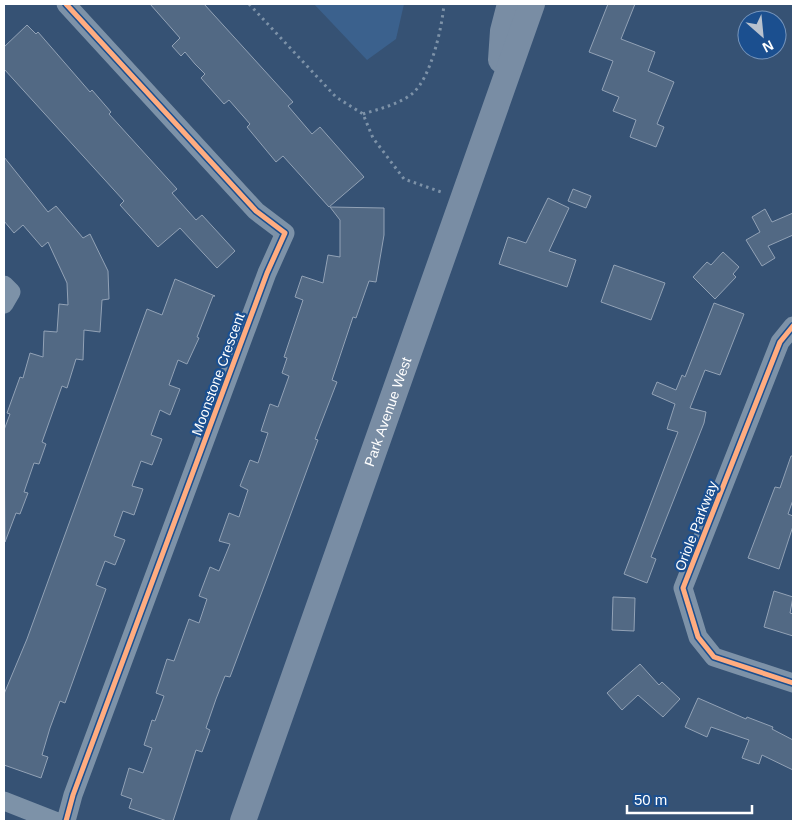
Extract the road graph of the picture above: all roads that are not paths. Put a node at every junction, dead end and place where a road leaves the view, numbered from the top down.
1 (66, 4) edge
2 (510, 4) edge
3 (532, 4) edge
4 (498, 100) junction
5 (4, 285) edge
6 (4, 304) edge
7 (793, 326) edge
8 (793, 684) edge
9 (4, 801) edge
10 (55, 821) edge
11 (66, 821) edge
12 (243, 821) edge

1 - 11 street, Moonstone Crescent
2 - 4 main road
3 - 4 main road, Park Avenue West
4 - 12 main road, Park Avenue West
5 - 6 street
7 - 8 street, Oriole Parkway
9 - 10 street

